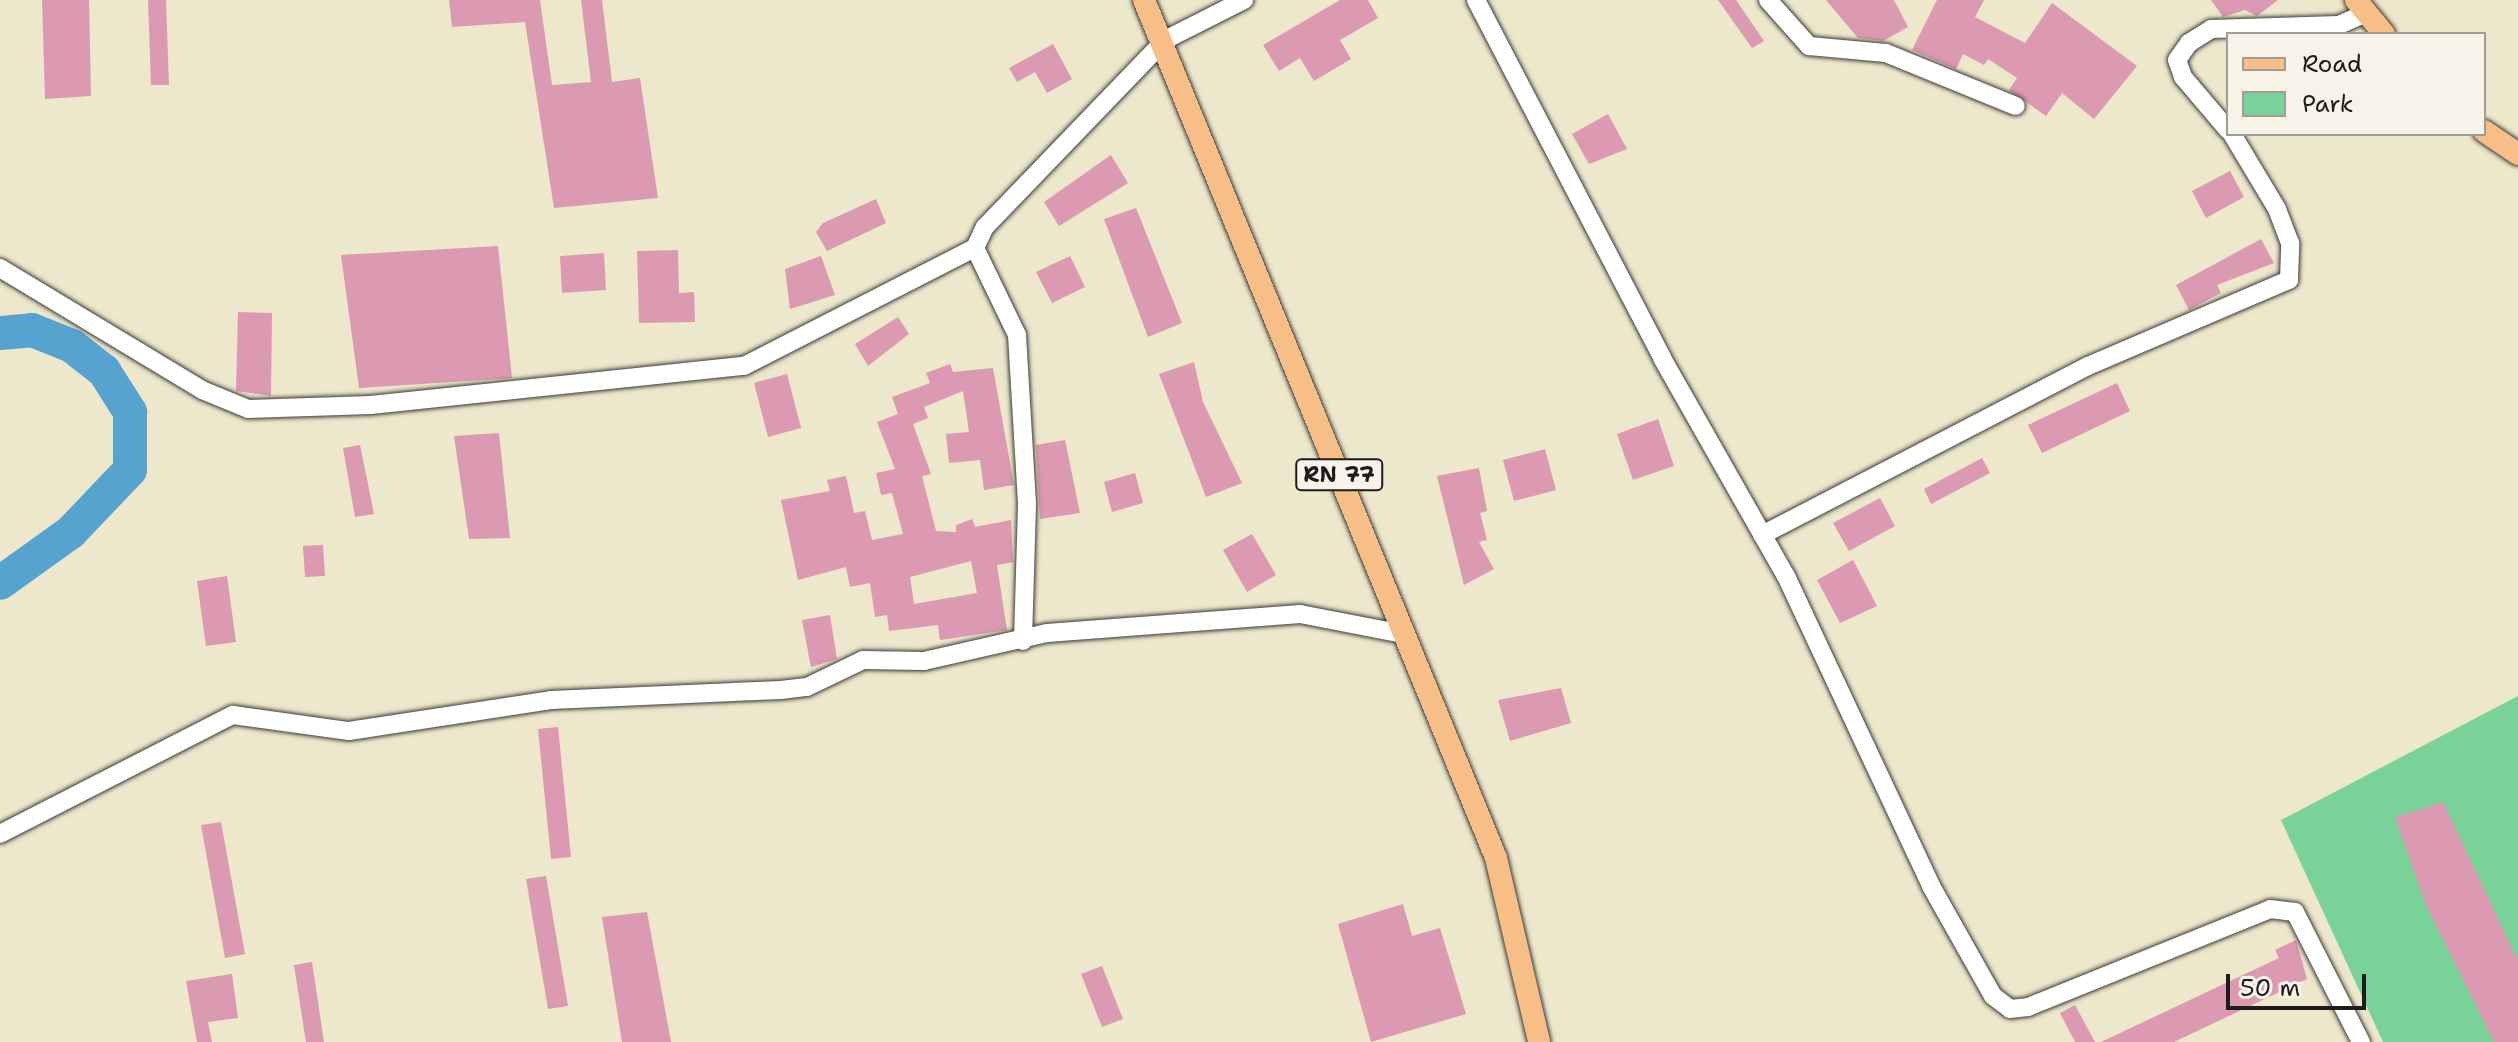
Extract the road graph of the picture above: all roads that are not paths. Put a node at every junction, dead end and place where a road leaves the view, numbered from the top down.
1 (1144, 0) edge
2 (1244, 0) edge
3 (1476, 0) edge
4 (1768, 0) edge
5 (2361, 6) edge
6 (2382, 32) edge
7 (1165, 40) junction
8 (2016, 106) dead end
9 (2226, 127) edge
10 (2486, 132) edge
11 (2232, 136) edge
12 (2518, 154) edge
13 (975, 248) junction
14 (0, 268) edge
15 (1762, 535) junction
16 (1404, 634) junction
17 (1023, 641) junction
18 (0, 834) edge
19 (1522, 956) junction
20 (1539, 1042) edge
21 (1554, 1042) edge
22 (2361, 1042) edge

1 - 7 main road, RN 77
2 - 7 street
3 - 15 street
4 - 8 street
5 - 6 main road
5 - 9 street
7 - 13 street
7 - 16 main road, RN 77
10 - 12 main road
11 - 15 street
13 - 14 street
13 - 17 street
15 - 22 street
16 - 17 street
16 - 19 main road, RN 77
17 - 18 street
19 - 20 main road, RN 77
19 - 21 main road, RN 77

